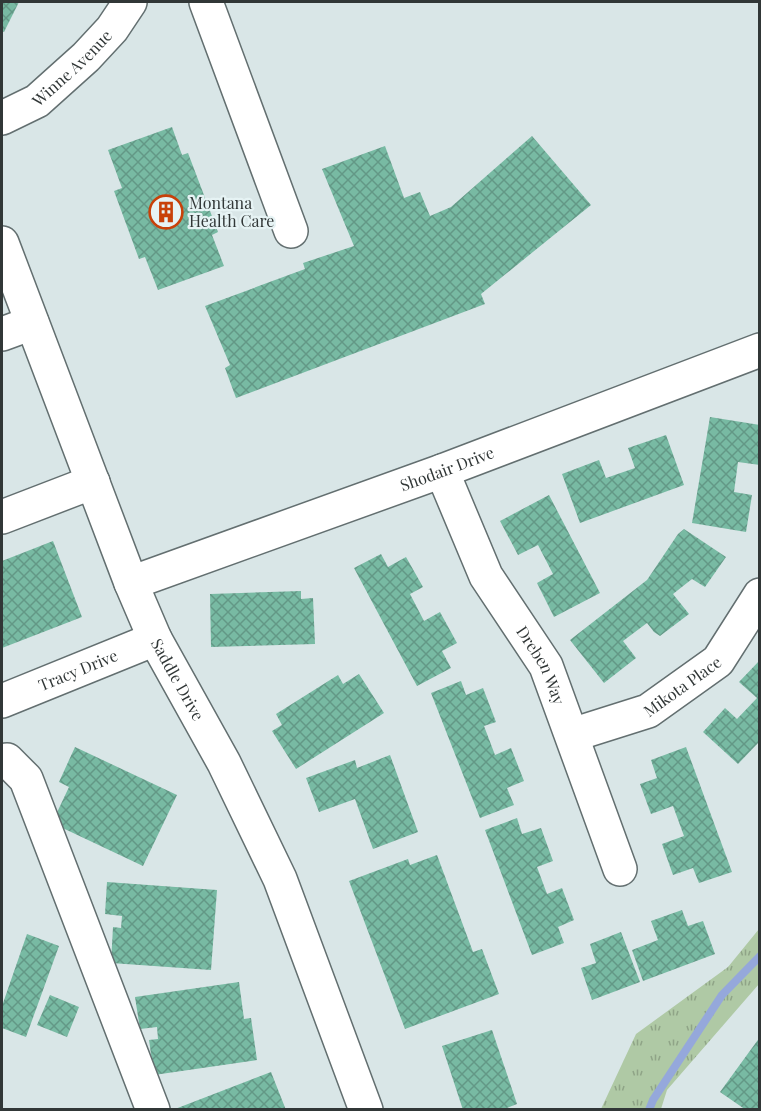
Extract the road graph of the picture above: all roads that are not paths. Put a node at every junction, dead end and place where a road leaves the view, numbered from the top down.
1 (130, 2) edge
2 (206, 2) edge
3 (2, 118) edge
4 (291, 231) dead end
5 (2, 243) edge
6 (32, 323) junction
7 (2, 334) edge
8 (759, 350) edge
9 (442, 471) junction
10 (93, 482) junction
11 (2, 517) edge
12 (131, 583) junction
13 (759, 595) edge
14 (155, 639) junction
15 (2, 701) edge
16 (572, 735) junction
17 (3, 759) edge
18 (620, 869) dead end
19 (153, 1110) edge
20 (366, 1110) edge

1 - 3 street, Winne Avenue
2 - 4 street
5 - 6 street, Saddle Drive
6 - 7 street
6 - 10 street, Saddle Drive
8 - 9 street, Shodair Drive
9 - 12 street, Shodair Drive
9 - 16 street, Dreben Way
10 - 11 street
10 - 12 street, Saddle Drive
12 - 14 street, Saddle Drive
13 - 16 street, Mikota Place
14 - 15 street, Tracy Drive
14 - 20 street, Saddle Drive
16 - 18 street, Dreben Way
17 - 19 street

